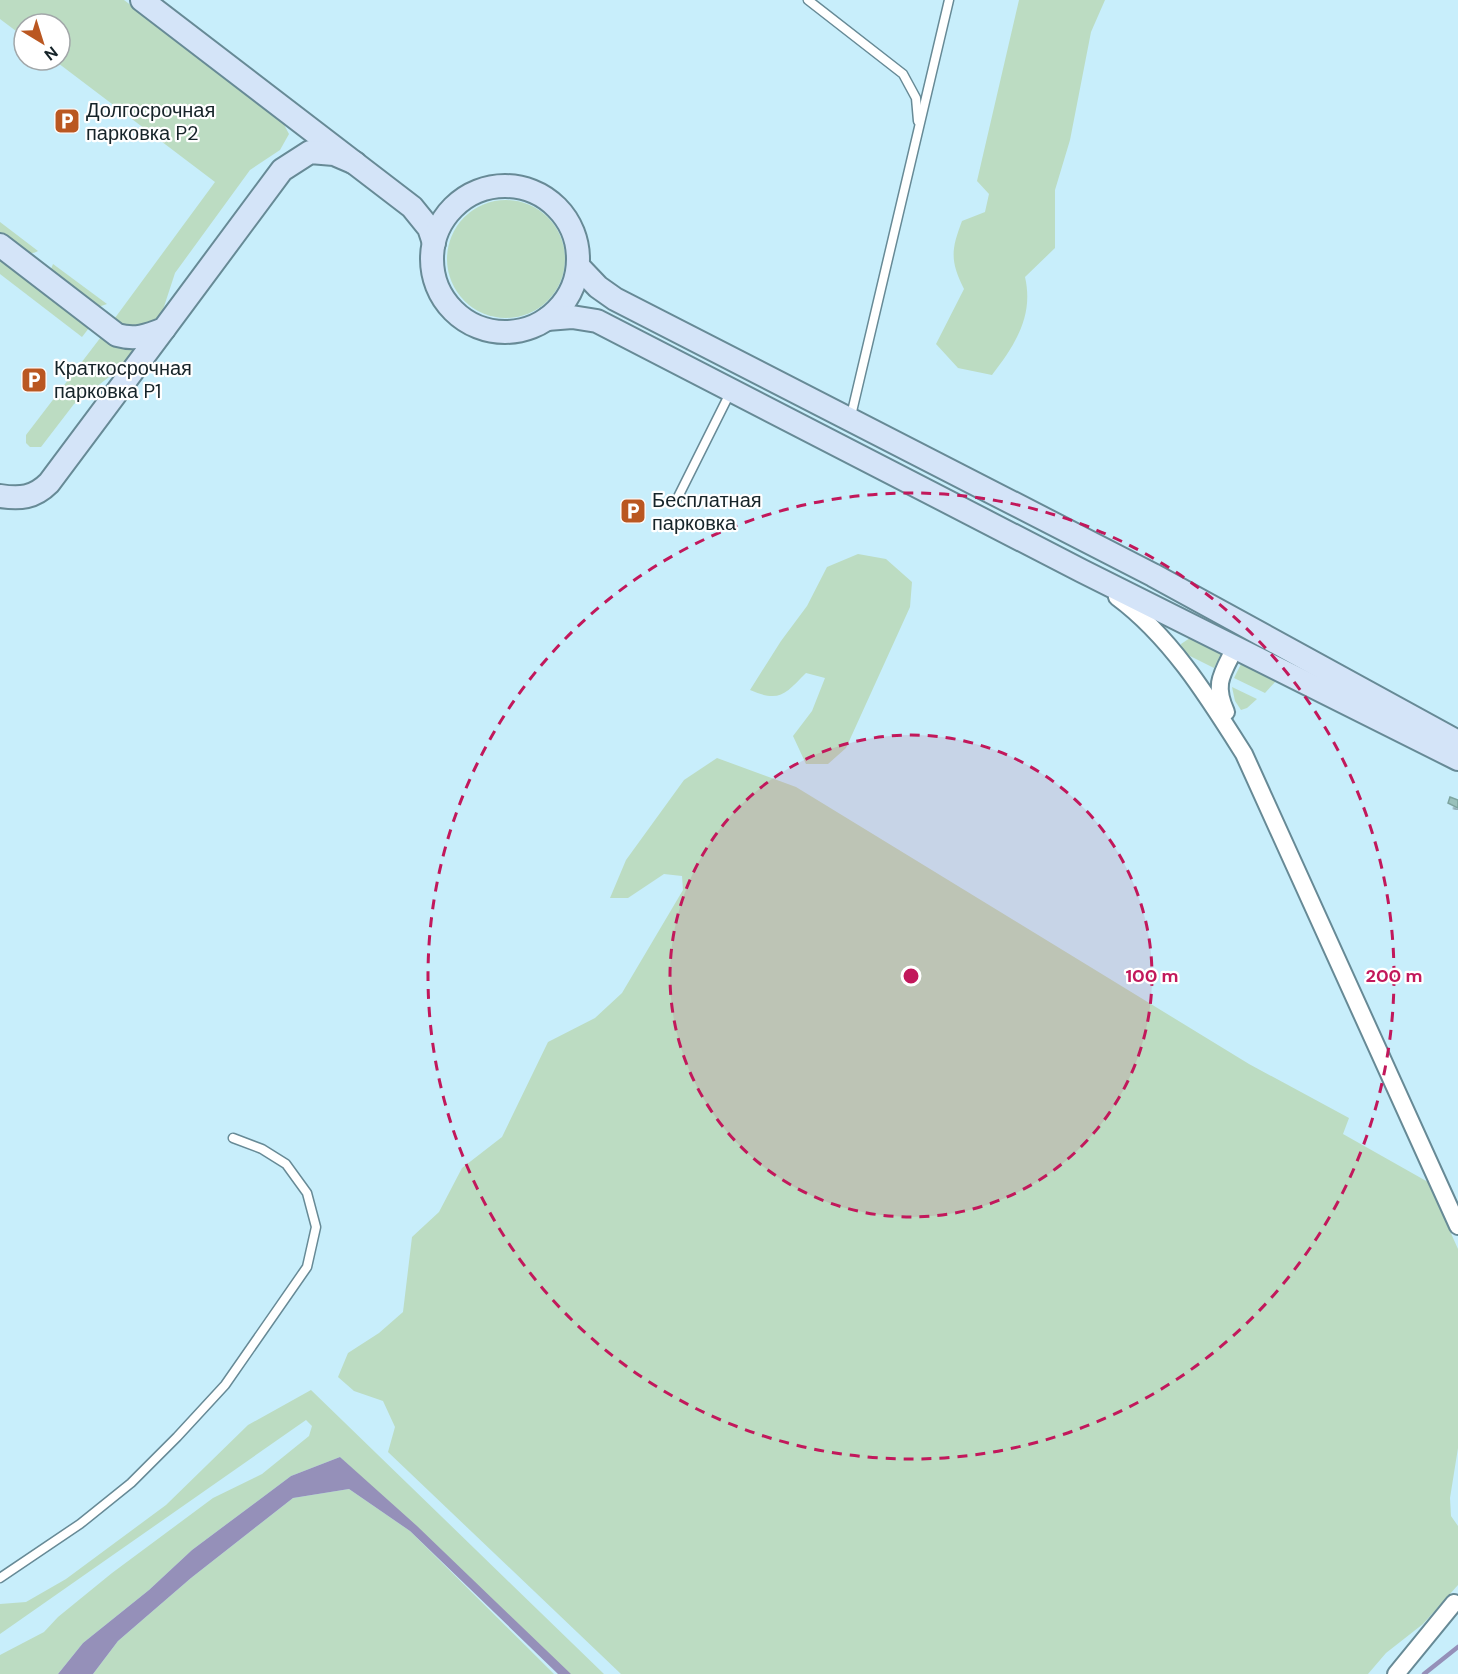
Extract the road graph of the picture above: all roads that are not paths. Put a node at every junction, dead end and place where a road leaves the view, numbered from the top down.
1 (142, 0) edge
2 (808, 0) edge
3 (949, 0) edge
4 (919, 131) junction
5 (355, 163) junction
6 (456, 205) junction
7 (412, 207) junction
8 (434, 243) junction
9 (0, 245) edge
10 (578, 266) junction
11 (547, 319) junction
12 (164, 329) junction
13 (731, 390) junction
14 (850, 420) junction
15 (0, 496) edge
16 (678, 497) dead end
17 (1153, 575) junction
18 (1137, 605) junction
19 (1235, 648) junction
20 (1458, 742) edge
21 (1244, 754) junction
22 (1458, 759) edge
23 (233, 1138) dead end
24 (1458, 1226) edge
25 (0, 1578) edge
26 (1454, 1603) dead end
27 (1396, 1674) edge

1 - 5 main road
2 - 4 lane
3 - 4 lane
4 - 14 lane
5 - 7 main road
5 - 12 main road
6 - 7 main road
6 - 8 main road
6 - 10 main road
7 - 8 main road
8 - 11 main road
9 - 12 main road
10 - 11 main road
10 - 14 main road
11 - 13 main road
12 - 15 main road
13 - 16 lane
13 - 18 main road
14 - 17 main road
17 - 18 main road
17 - 20 main road
18 - 19 main road
18 - 21 street
19 - 21 street
19 - 22 main road
21 - 24 street
23 - 25 lane
26 - 27 street

